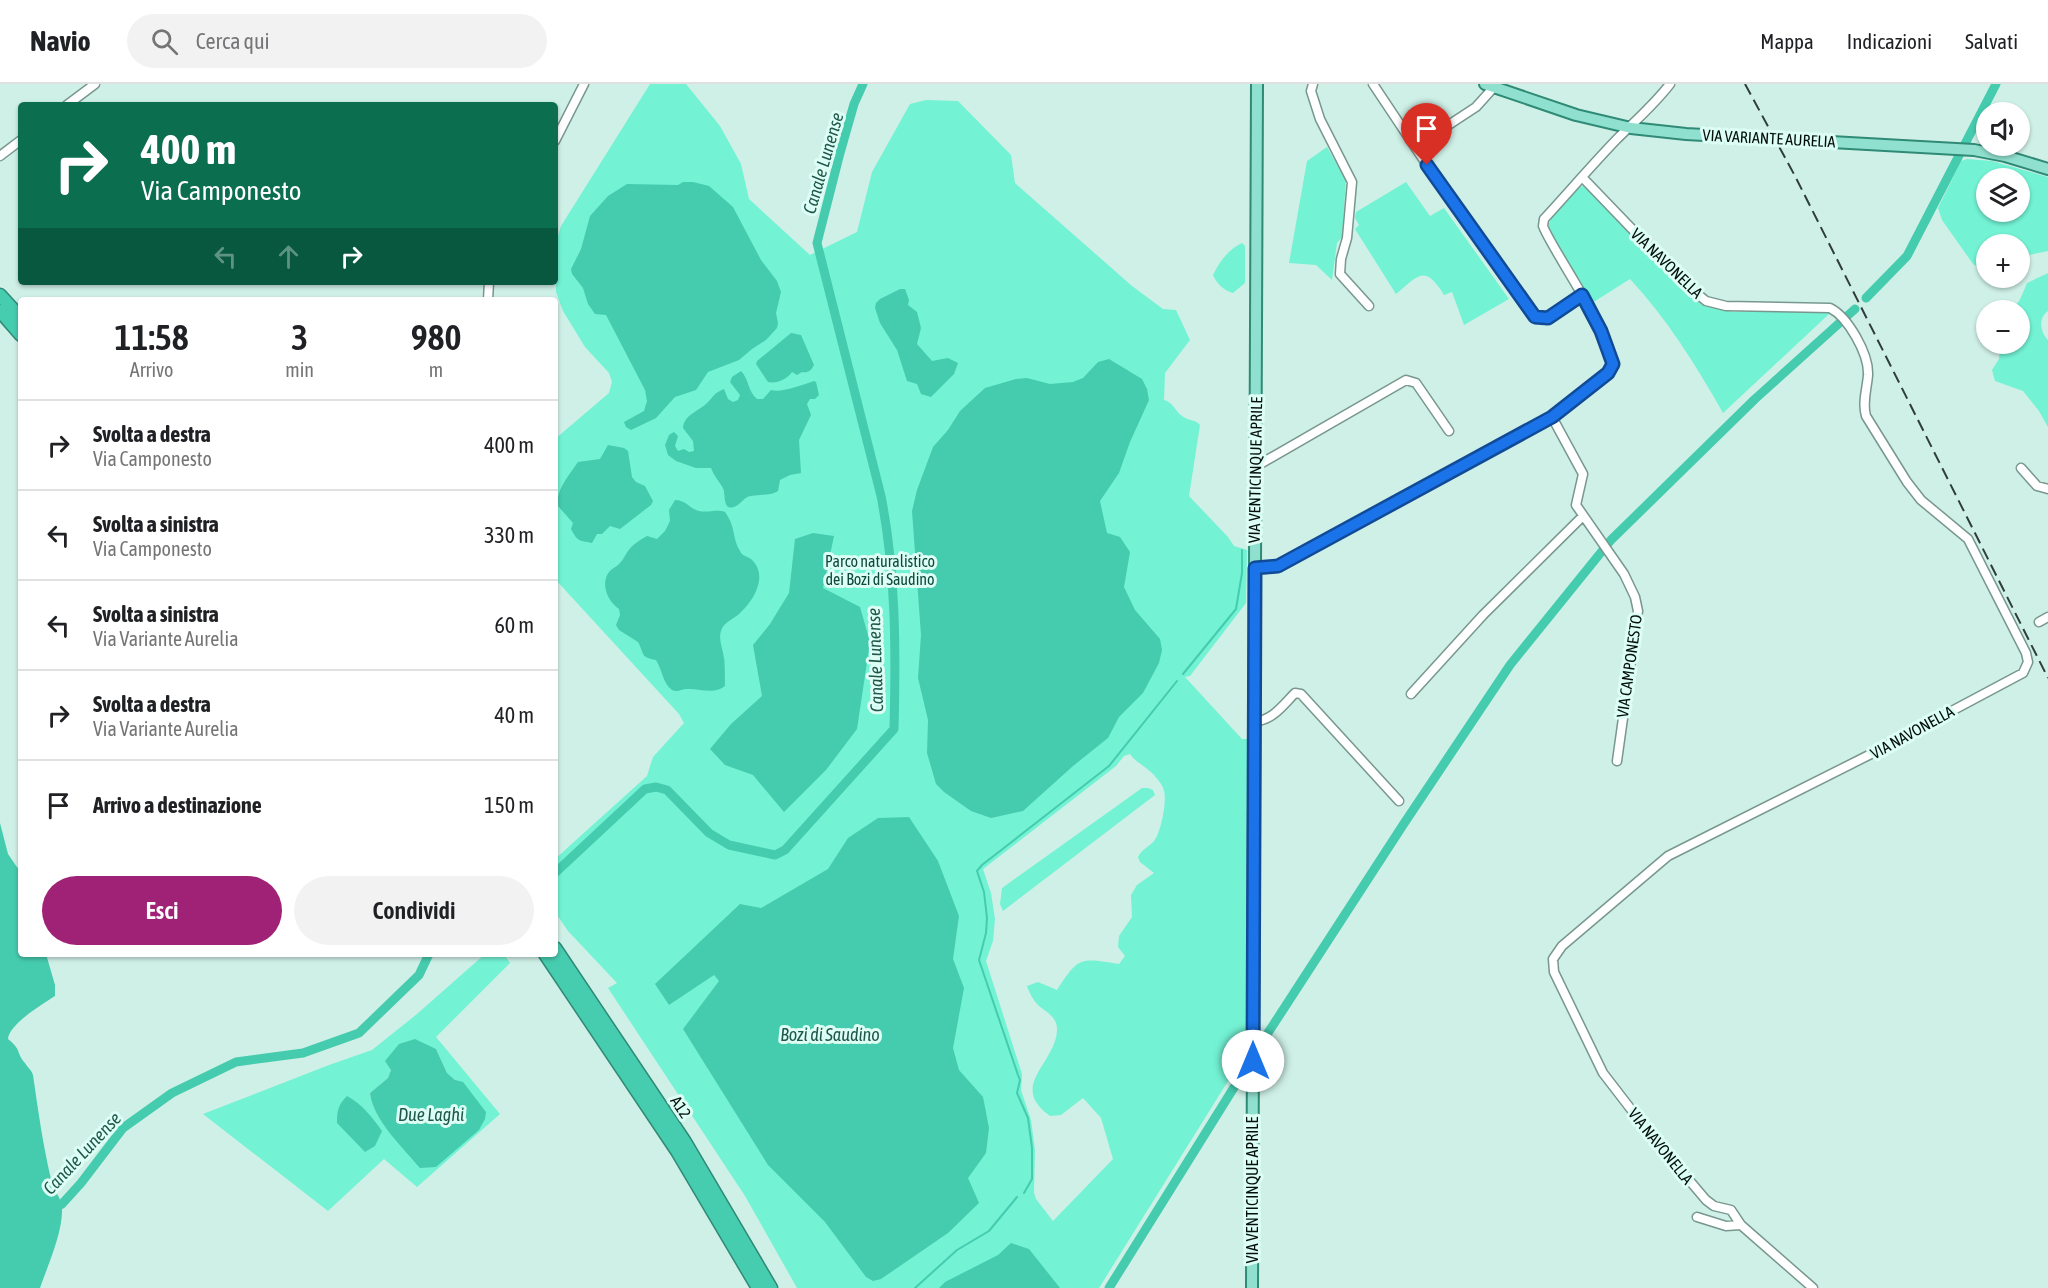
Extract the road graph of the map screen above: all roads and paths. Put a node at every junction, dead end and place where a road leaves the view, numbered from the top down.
1 (95, 84) edge
2 (584, 84) edge
3 (1257, 84) edge
4 (1313, 84) edge
5 (1373, 84) edge
6 (1666, 85) edge
7 (1490, 86) edge
8 (71, 102) edge
9 (1631, 128) junction
10 (558, 135) edge
11 (18, 142) edge
12 (1415, 147) junction
13 (1976, 150) edge
14 (0, 156) edge
15 (2005, 156) joint
16 (2048, 160) edge
17 (2048, 169) edge
18 (1582, 177) junction
19 (0, 295) edge
20 (1582, 295) junction
21 (1369, 306) dead end
22 (0, 311) edge
23 (18, 315) edge
24 (18, 332) edge
25 (1552, 417) junction
26 (1449, 431) dead end
27 (1255, 467) junction
28 (2022, 468) dead end
29 (2048, 489) edge
30 (1583, 516) junction
31 (1255, 568) junction
32 (2048, 617) edge
33 (2039, 622) dead end
34 (1411, 694) dead end
35 (1255, 721) junction
36 (1617, 761) dead end
37 (1399, 801) dead end
38 (558, 953) edge
39 (547, 957) edge
40 (1697, 1217) dead end
41 (1739, 1222) junction
42 (758, 1288) edge
43 (771, 1288) edge
44 (1252, 1288) edge
45 (1813, 1288) edge

1 - 8 street
2 - 10 street
3 - 27 main road, VIA VENTICINQUE APRILE
4 - 21 street
5 - 12 street
6 - 9 street
7 - 9 main road, VIA VARIANTE AURELIA
7 - 12 street, VIA VARIANTE AURELIA
9 - 13 main road, VIA VARIANTE AURELIA
9 - 18 street
11 - 14 street
12 - 20 street
15 - 16 main road
15 - 17 main road, VIA VARIANTE AURELIA
18 - 20 street
18 - 41 street, VIA NAVONELLA
19 - 23 highway
20 - 25 street
22 - 24 highway
25 - 30 street
25 - 31 street
26 - 27 street
27 - 31 main road, VIA VENTICINQUE APRILE
28 - 29 street
30 - 34 street
30 - 36 street, VIA CAMPONESTO
31 - 35 main road, VIA VENTICINQUE APRILE
32 - 33 street
35 - 37 street
35 - 44 main road, VIA VENTICINQUE APRILE
38 - 43 highway, A12 / A12
39 - 42 highway, A12 / A12
40 - 41 street
41 - 45 street, VIA NAVONELLA

